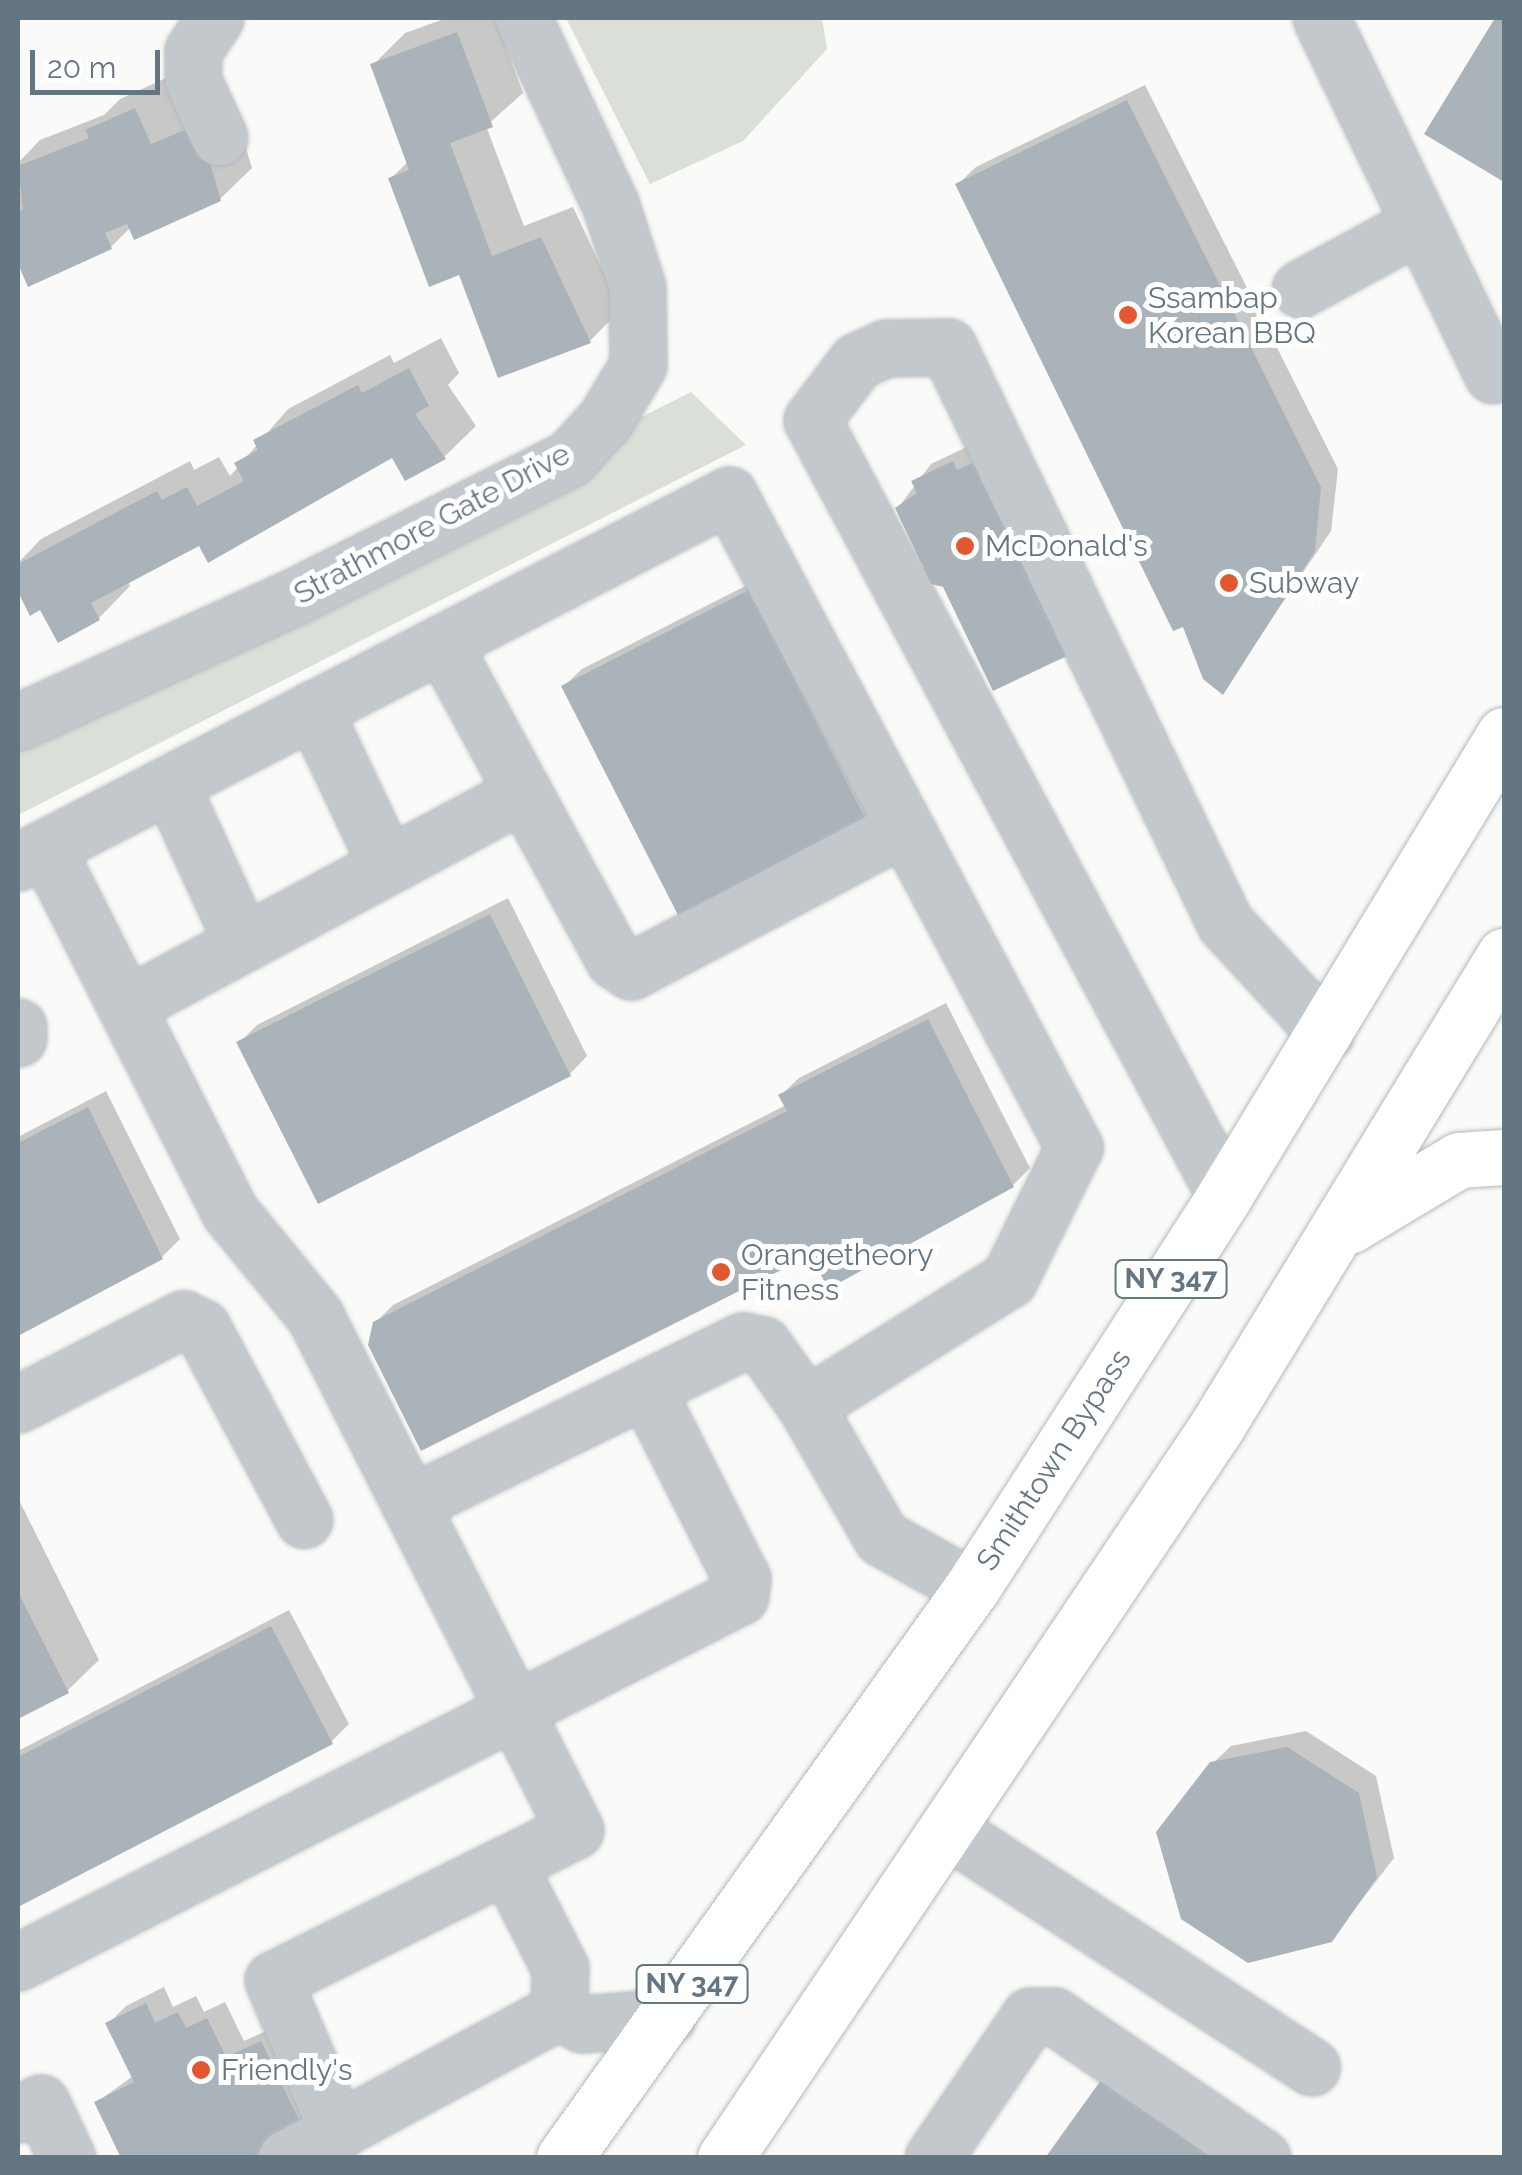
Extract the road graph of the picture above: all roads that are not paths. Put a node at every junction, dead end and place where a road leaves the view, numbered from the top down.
1 (215, 18) edge
2 (523, 18) edge
3 (1321, 18) edge
4 (219, 137) dead end
5 (1420, 224) junction
6 (1300, 289) dead end
7 (1501, 388) edge
8 (442, 644) junction
9 (313, 710) junction
10 (18, 722) edge
11 (1504, 736) edge
12 (170, 784) junction
13 (523, 793) junction
14 (904, 827) junction
15 (32, 855) edge
16 (387, 864) junction
17 (242, 941) junction
18 (1504, 956) edge
19 (126, 1006) junction
20 (18, 1027) edge
21 (1326, 1033) junction
22 (18, 1038) edge
23 (1504, 1157) edge
24 (1225, 1195) junction
25 (1338, 1233) junction
26 (646, 1389) junction
27 (18, 1404) edge
28 (806, 1406) junction
29 (410, 1504) junction
30 (304, 1520) dead end
31 (972, 1588) junction
32 (513, 1707) junction
33 (948, 1830) junction
34 (507, 1864) junction
35 (18, 1962) edge
36 (559, 2011) junction
37 (668, 2017) junction
38 (1312, 2067) dead end
39 (18, 2114) edge
40 (338, 2132) junction
41 (67, 2158) edge
42 (286, 2158) edge
43 (564, 2158) edge
44 (725, 2158) edge
45 (933, 2158) edge
46 (1262, 2158) edge

1 - 4 street
2 - 10 street, Strathmore Gate Drive
3 - 5 street
5 - 6 street
5 - 7 street
8 - 9 street
8 - 13 street
8 - 14 street
9 - 12 street
9 - 16 street
11 - 21 highway, Smithtown Bypass / NY 347
12 - 15 street
12 - 17 street
13 - 14 street
13 - 16 street
14 - 28 street
15 - 19 street
16 - 17 street
17 - 19 street
18 - 25 highway
19 - 29 street
20 - 22 street
21 - 24 highway, Smithtown Bypass / NY 347
21 - 24 street
23 - 25 highway
24 - 31 highway, Smithtown Bypass / NY 347
25 - 33 highway
26 - 28 street
26 - 29 street
26 - 32 street
27 - 30 street
28 - 31 street
29 - 32 street
31 - 37 highway, Smithtown Bypass / NY 347
32 - 34 street
32 - 35 street
33 - 38 street
33 - 44 highway
34 - 36 street
34 - 40 street
36 - 37 street
36 - 40 street
37 - 43 highway, Smithtown Bypass / NY 347
39 - 41 street
40 - 42 street
45 - 46 street

